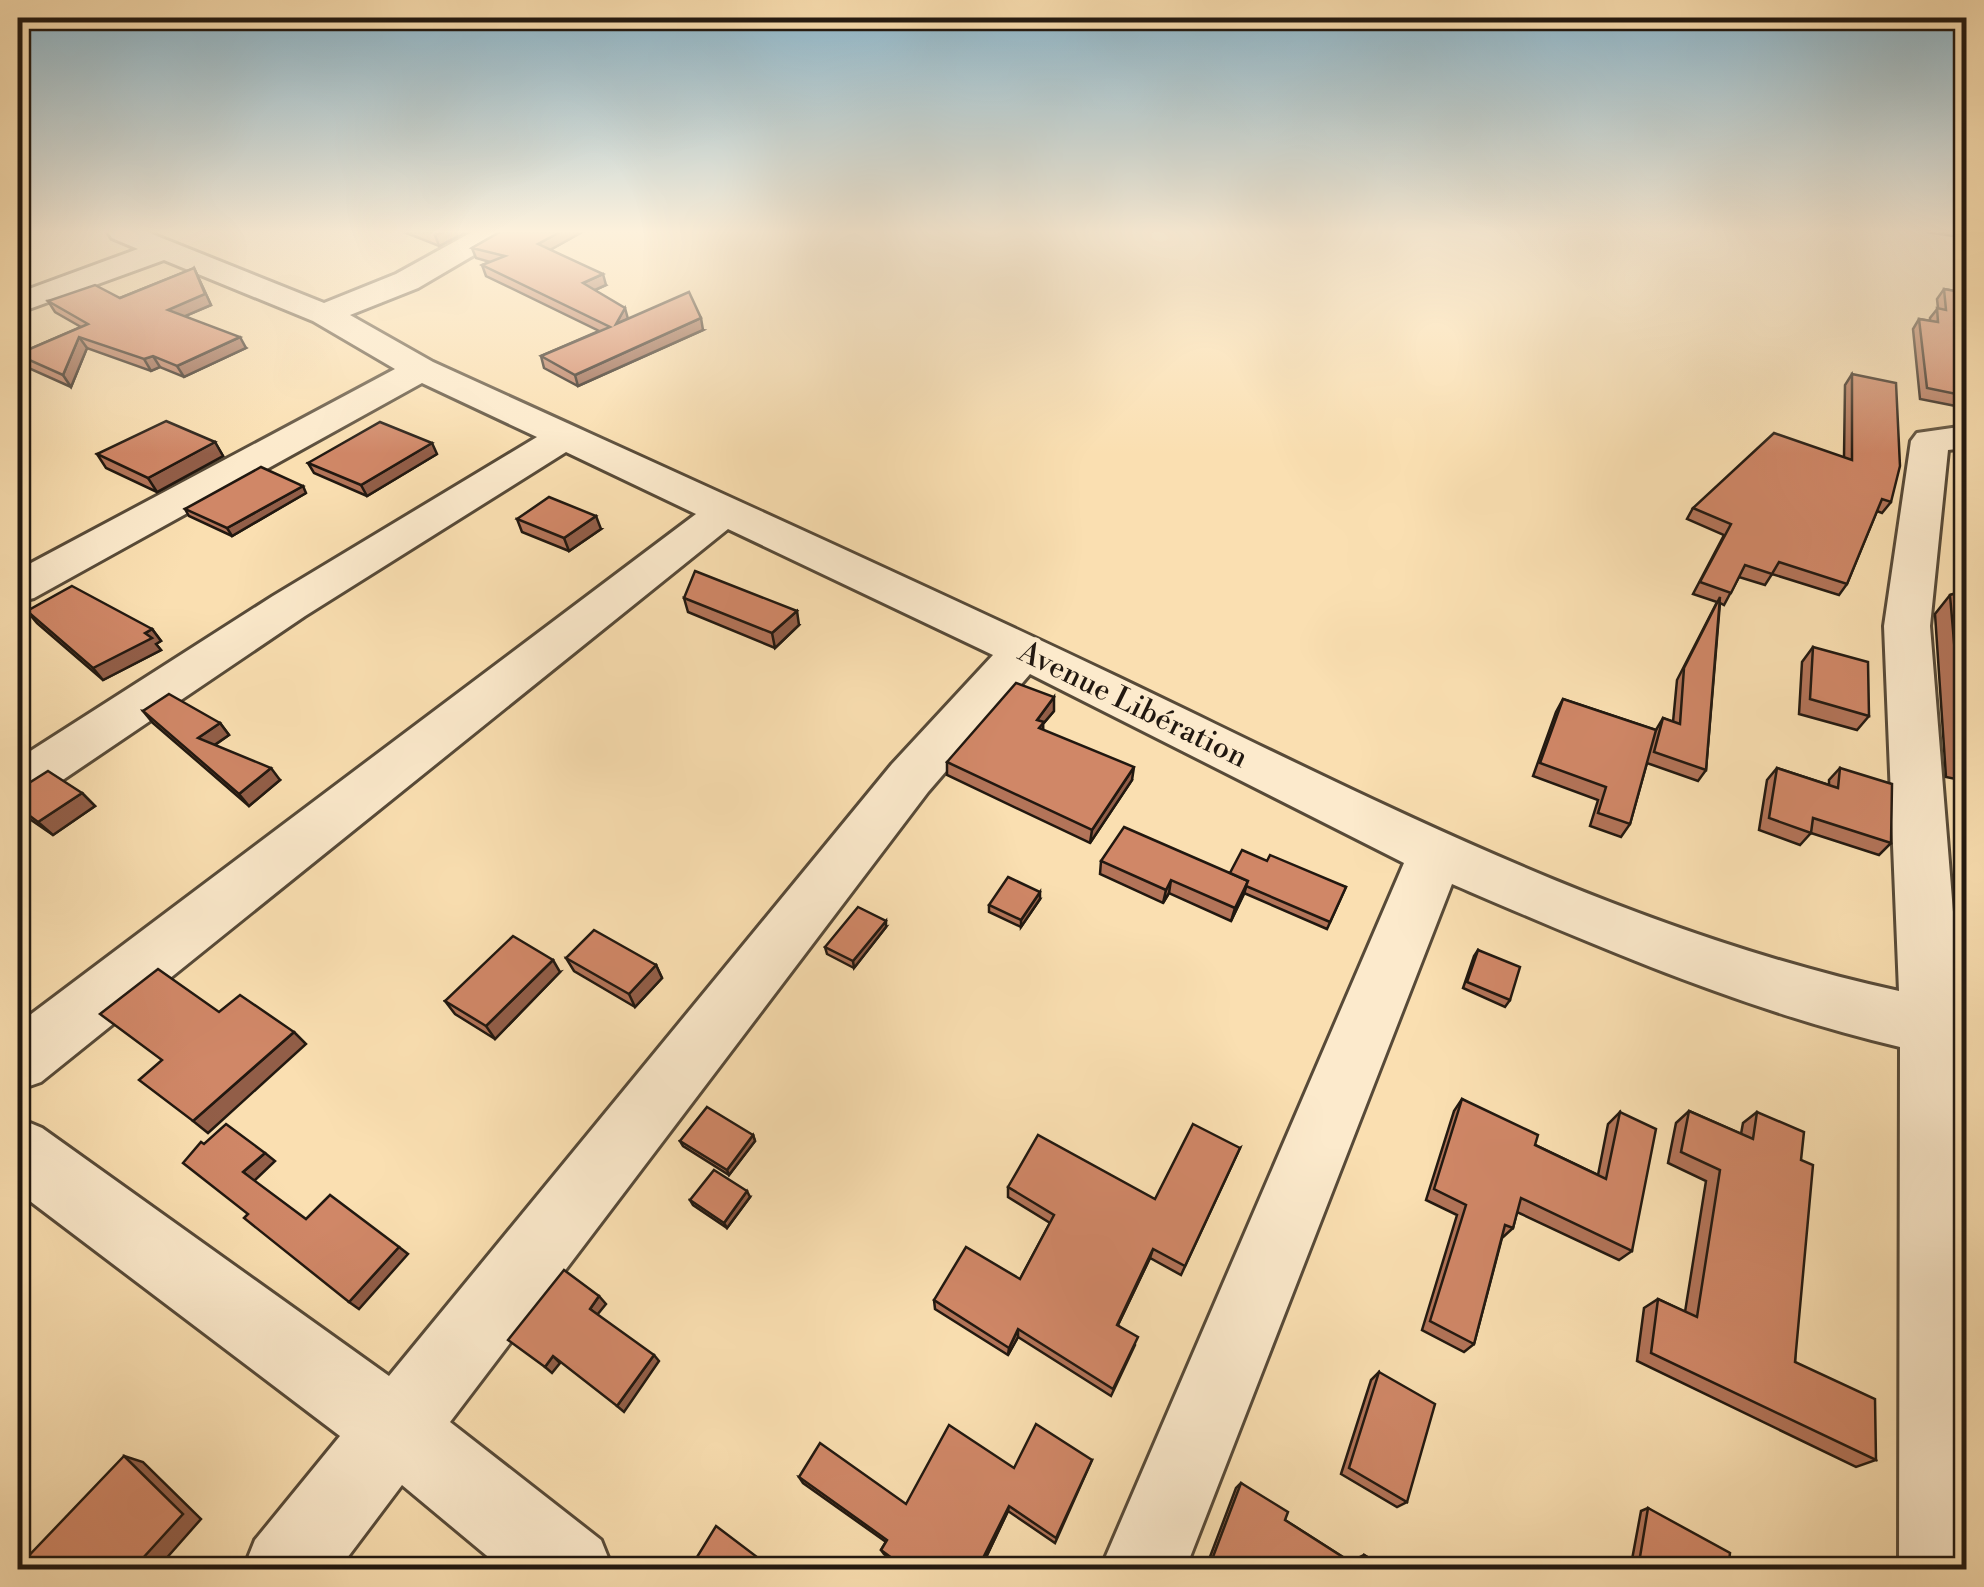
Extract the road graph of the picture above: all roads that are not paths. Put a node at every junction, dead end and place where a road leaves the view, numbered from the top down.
1 (304, 306) edge
2 (344, 306) edge
3 (324, 314) junction
4 (421, 368) junction
5 (567, 436) junction
6 (1966, 438) edge
7 (724, 512) junction
8 (18, 588) edge
9 (1024, 651) junction
10 (18, 784) edge
11 (1436, 854) junction
12 (1948, 1027) edge
13 (18, 1060) edge
14 (1950, 1113) edge
15 (18, 1151) edge
16 (397, 1430) junction
17 (285, 1570) edge
18 (571, 1570) edge
19 (1142, 1570) edge
20 (1942, 1570) edge

1 - 3 street, Avenue Libération
2 - 3 street
3 - 4 street, Avenue Libération
4 - 5 street, Avenue Libération
4 - 8 street
5 - 7 street, Avenue Libération
5 - 10 street
6 - 12 street
7 - 9 street, Avenue Libération
7 - 13 street
9 - 11 street, Avenue Libération
9 - 16 street
11 - 12 street, Avenue Libération
11 - 19 street
12 - 14 street
14 - 20 street
15 - 16 street
16 - 17 street
16 - 18 street

